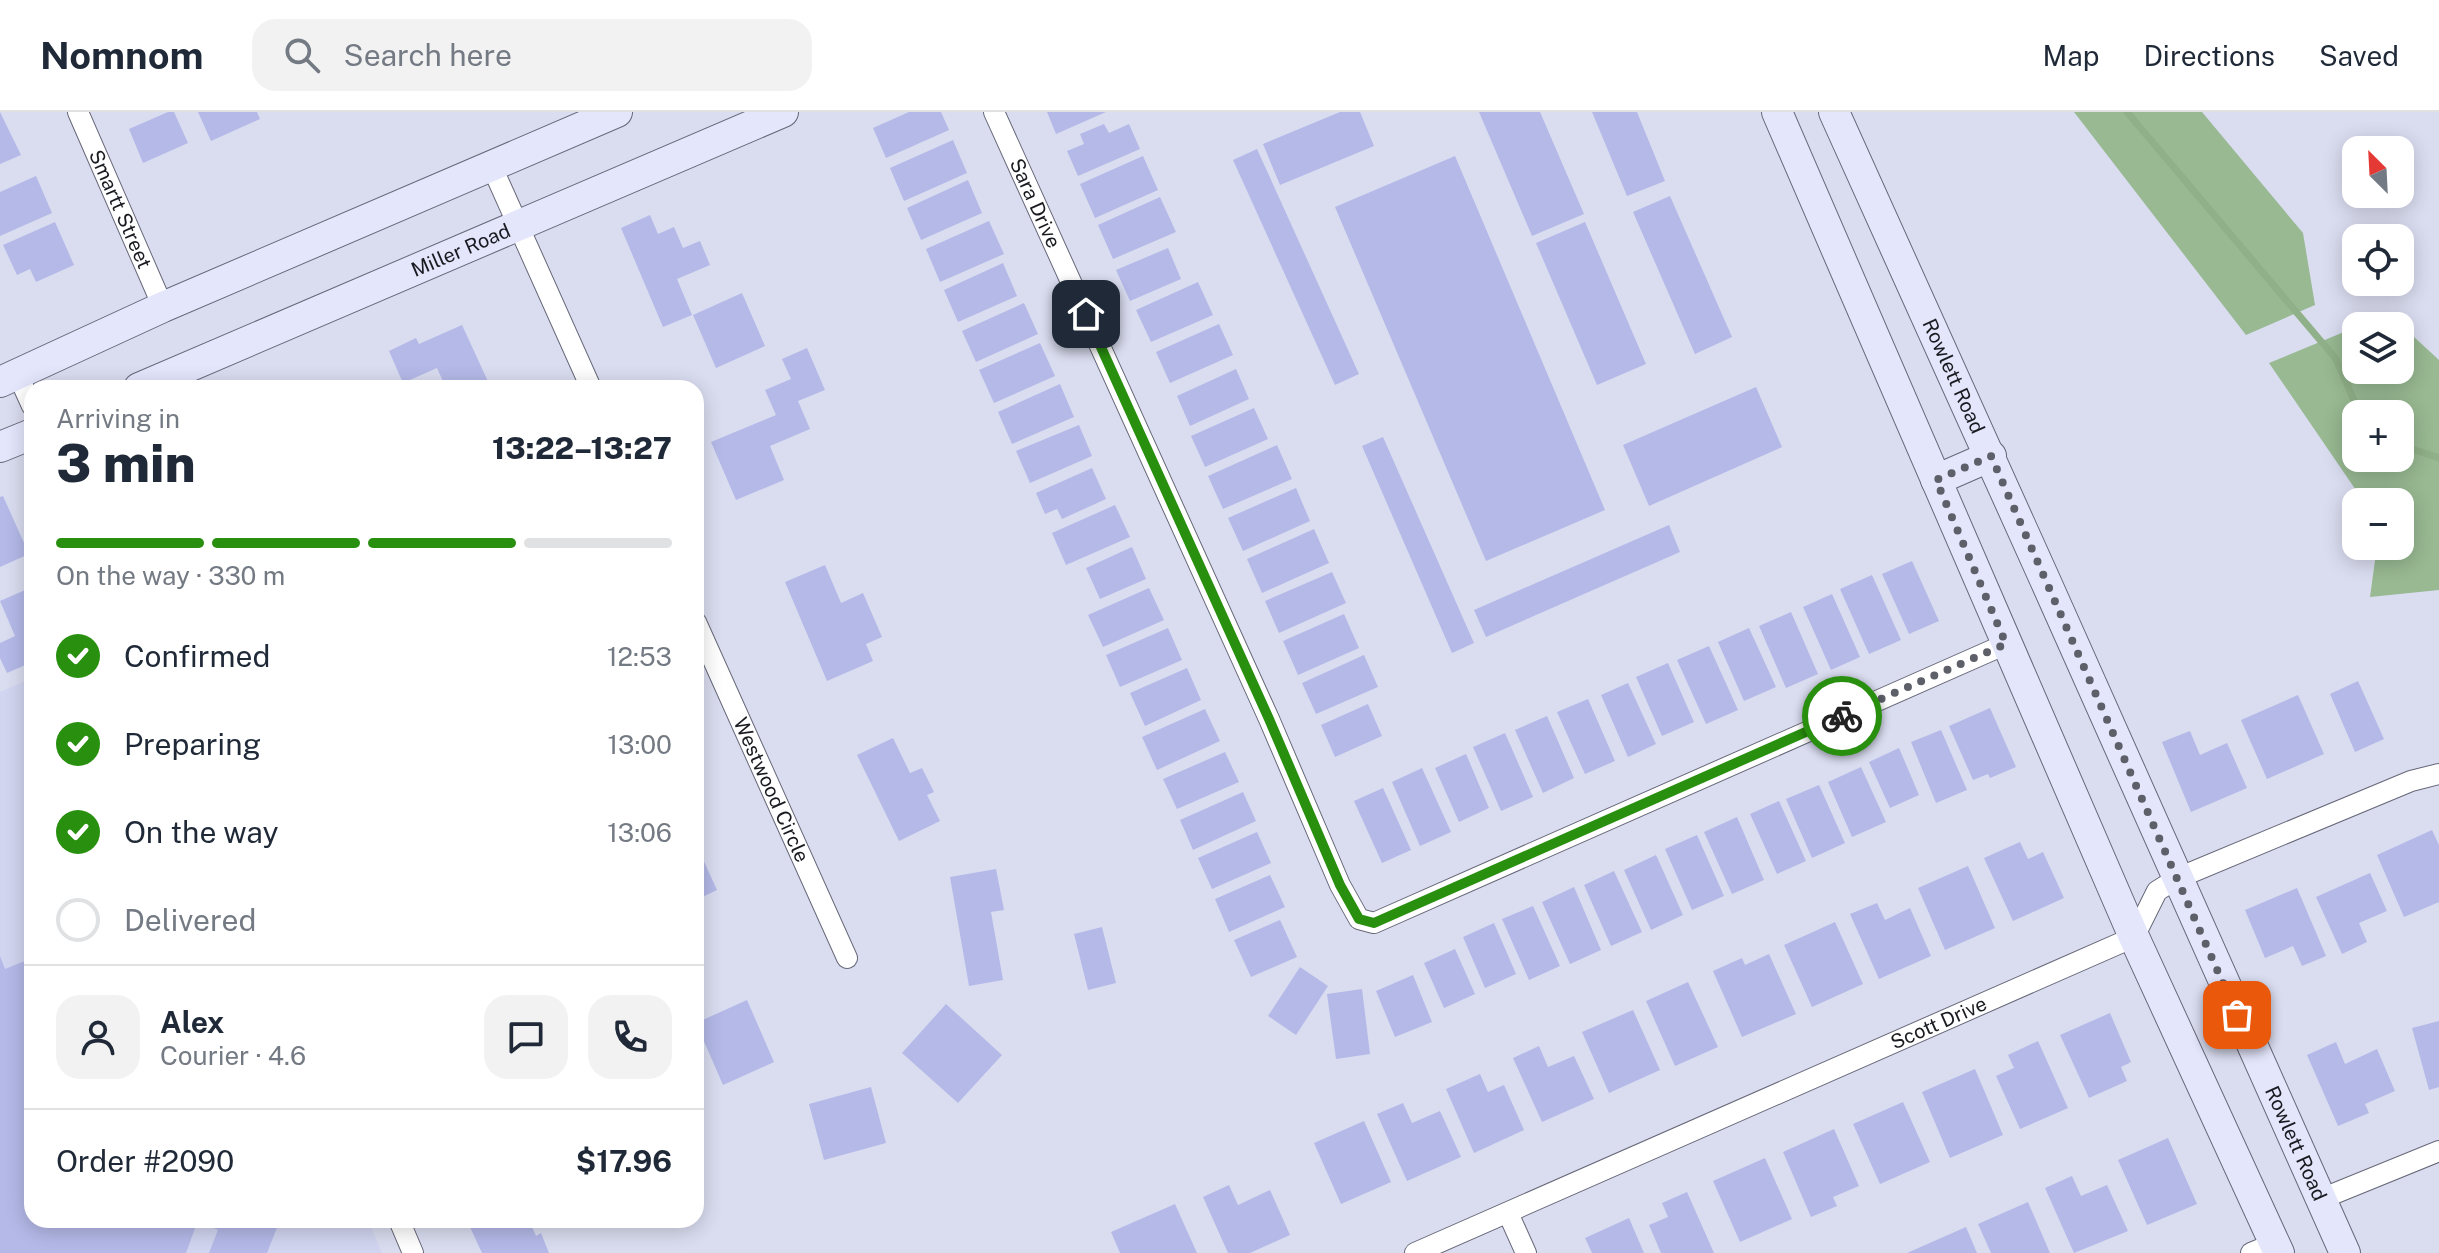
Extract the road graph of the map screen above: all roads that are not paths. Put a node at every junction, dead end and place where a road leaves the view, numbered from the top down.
1 (78, 112) edge
2 (617, 112) edge
3 (783, 112) edge
4 (994, 112) edge
5 (1777, 112) edge
6 (1834, 112) edge
7 (492, 167) junction
8 (518, 225) junction
9 (163, 307) junction
10 (9, 378) edge
11 (158, 380) edge
12 (587, 380) edge
13 (24, 396) edge
14 (24, 437) edge
15 (0, 447) edge
16 (1991, 456) junction
17 (1936, 480) junction
18 (704, 640) edge
19 (2006, 644) junction
20 (2439, 774) edge
21 (2178, 878) junction
22 (2134, 937) junction
23 (847, 958) dead end
24 (2439, 1151) edge
25 (2321, 1199) junction
26 (1508, 1213) junction
27 (402, 1228) edge
28 (2268, 1250) edge
29 (413, 1253) edge
30 (1415, 1253) edge
31 (1526, 1253) edge
32 (2345, 1253) edge

1 - 9 street, Smartt Street
2 - 7 main road
3 - 8 main road, Miller Road
4 - 19 street, Sara Drive
5 - 17 main road
6 - 16 main road, Rowlett Road
7 - 8 street
7 - 9 main road
8 - 11 main road, Miller Road
8 - 12 street
9 - 10 main road
10 - 13 street
14 - 15 main road
16 - 17 main road
16 - 21 main road, Rowlett Road
17 - 19 main road
18 - 23 street, Westwood Circle
19 - 22 main road
20 - 21 street
21 - 22 street
21 - 25 main road, Rowlett Road
22 - 26 street, Scott Drive
22 - 28 main road
24 - 25 street
25 - 32 main road, Rowlett Road
26 - 30 street, Scott Drive
26 - 31 street
27 - 29 street

